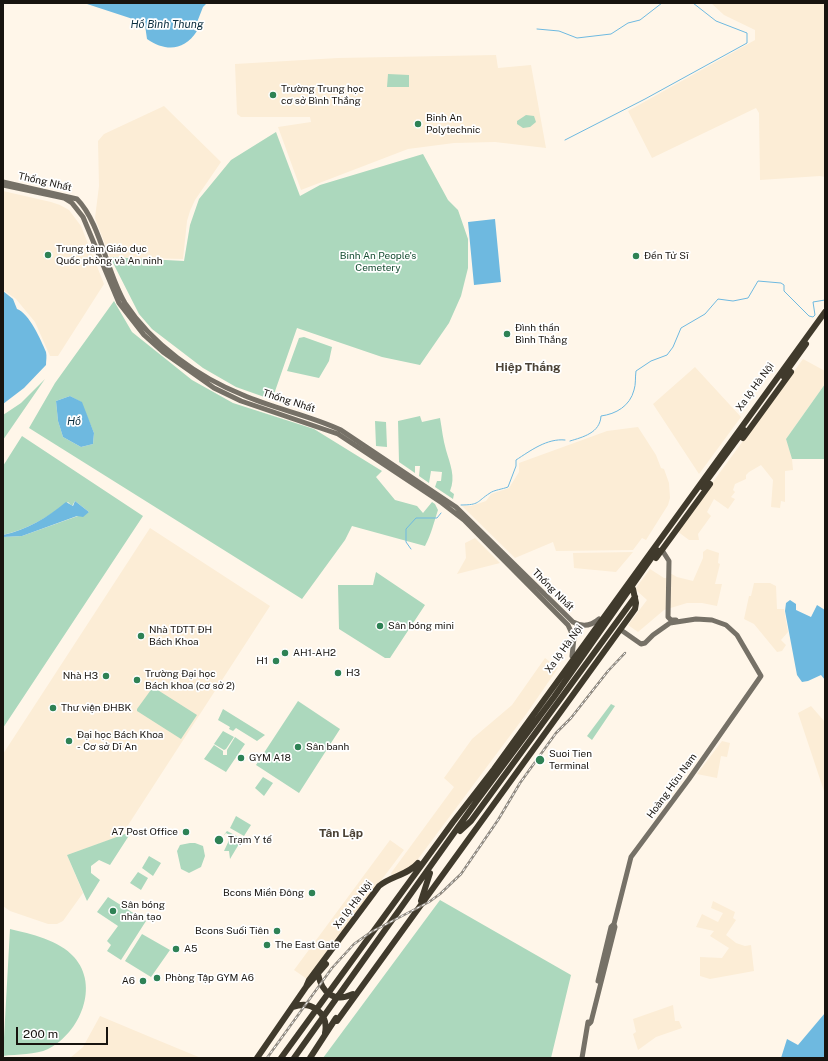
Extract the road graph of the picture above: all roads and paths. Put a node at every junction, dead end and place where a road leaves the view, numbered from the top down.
1 (3, 182) edge
2 (3, 186) edge
3 (84, 206) junction
4 (78, 209) junction
5 (825, 307) edge
6 (825, 312) edge
7 (825, 319) edge
8 (274, 405) junction
9 (272, 412) junction
10 (729, 442) junction
11 (465, 518) junction
12 (660, 549) junction
13 (646, 556) junction
14 (632, 588) junction
15 (636, 600) junction
16 (598, 619) junction
17 (567, 621) junction
18 (621, 630) junction
19 (610, 639) dead end
20 (585, 640) junction
21 (572, 656) junction
22 (589, 669) dead end
23 (584, 675) dead end
24 (553, 683) junction
25 (555, 715) dead end
26 (715, 742) junction
27 (505, 784) dead end
28 (489, 791) junction
29 (498, 799) junction
30 (487, 809) dead end
31 (432, 866) junction
32 (419, 867) junction
33 (447, 868) junction
34 (388, 881) junction
35 (420, 906) junction
36 (347, 932) junction
37 (385, 953) junction
38 (319, 977) junction
39 (306, 987) junction
40 (353, 994) junction
41 (295, 1004) junction
42 (330, 1024) junction
43 (324, 1035) junction
44 (257, 1058) edge
45 (281, 1058) edge
46 (294, 1058) edge
47 (305, 1058) edge
48 (310, 1058) edge
49 (581, 1058) edge

1 - 3 main road, Thống Nhất
2 - 4 main road, Thống Nhất
3 - 4 main road
3 - 8 main road, Thống Nhất
4 - 9 main road, Thống Nhất
5 - 10 highway, Xa lộ Hà Nội
6 - 10 highway, Xa lộ Hà Nội
7 - 12 highway, Xa lộ Hà Nội
8 - 9 main road
8 - 11 main road, Thống Nhất
9 - 11 main road, Thống Nhất
10 - 13 highway, Xa lộ Hà Nội
11 - 17 main road, Thống Nhất
12 - 14 highway, Xa lộ Hà Nội
12 - 26 main road, Hoàng Hữu Nam
13 - 16 highway, Xa lộ Hà Nội
13 - 20 highway, Xa lộ Hà Nội
14 - 15 highway
14 - 28 highway, Xa lộ Hà Nội
15 - 18 highway
15 - 19 highway
15 - 28 highway, Xa lộ Hà Nội
16 - 17 main road, Thống Nhất
16 - 20 highway, Xa lộ Hà Nội
17 - 21 main road, Thống Nhất
18 - 26 main road, Hoàng Hữu Nam
18 - 29 highway
20 - 21 highway, Xa lộ Hà Nội
20 - 24 highway, Xa lộ Hà Nội
21 - 24 highway, Xa lộ Hà Nội
22 - 23 highway
24 - 32 highway, Xa lộ Hà Nội
24 - 34 highway, Xa lộ Hà Nội
25 - 27 highway
26 - 49 main road, Hoàng Hữu Nam
28 - 29 highway
28 - 31 highway, Xa lộ Hà Nội
29 - 33 highway
30 - 33 highway
31 - 35 highway
31 - 46 highway, Xa lộ Hà Nội
32 - 34 highway, Xa lộ Hà Nội
32 - 45 highway, Xa lộ Hà Nội
33 - 35 highway
34 - 36 highway, Xa lộ Hà Nội
35 - 37 highway
36 - 38 highway, Xa lộ Hà Nội
36 - 39 highway, Xa lộ Hà Nội
37 - 40 highway
37 - 42 highway
38 - 39 highway, Xa lộ Hà Nội
38 - 40 highway
39 - 41 highway, Xa lộ Hà Nội
40 - 42 highway
41 - 42 highway
41 - 44 highway, Xa lộ Hà Nội
42 - 43 highway
43 - 47 highway
43 - 48 highway

